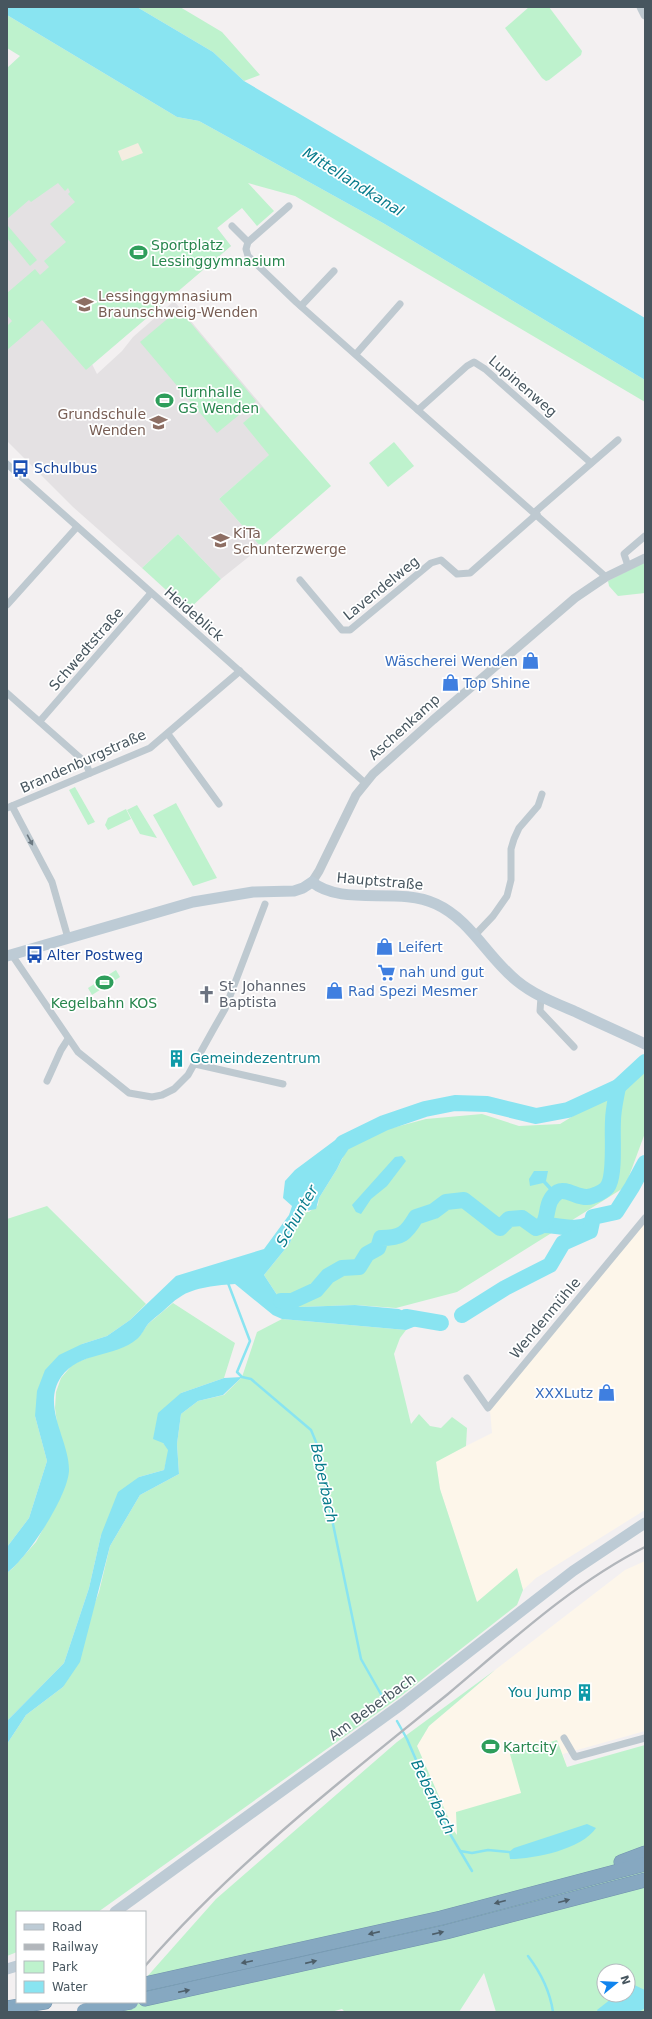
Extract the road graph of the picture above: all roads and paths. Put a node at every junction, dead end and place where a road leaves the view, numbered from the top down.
1 (641, 7) edge
2 (645, 15) edge
3 (288, 206) dead end
4 (232, 226) dead end
5 (248, 242) junction
6 (334, 271) dead end
7 (400, 304) dead end
8 (301, 306) junction
9 (356, 354) junction
10 (418, 410) junction
11 (618, 440) dead end
12 (591, 463) junction
13 (7, 464) edge
14 (536, 513) junction
15 (77, 527) junction
16 (645, 536) edge
17 (645, 558) edge
18 (628, 566) junction
19 (606, 577) junction
20 (300, 580) dead end
21 (151, 593) junction
22 (7, 605) edge
23 (240, 671) junction
24 (7, 693) edge
25 (40, 721) junction
26 (168, 734) junction
27 (90, 774) junction
28 (364, 782) junction
29 (542, 794) dead end
30 (219, 804) dead end
31 (9, 807) edge
32 (312, 882) junction
33 (266, 904) dead end
34 (475, 935) junction
35 (68, 938) junction
36 (10, 955) edge
37 (541, 997) junction
38 (68, 1039) junction
39 (645, 1044) edge
40 (574, 1047) dead end
41 (194, 1064) junction
42 (47, 1081) dead end
43 (283, 1084) dead end
44 (645, 1218) edge
45 (467, 1378) dead end
46 (645, 1523) edge
47 (564, 1738) dead end
48 (645, 1738) edge
49 (645, 1853) edge
50 (645, 1864) edge
51 (645, 1880) edge
52 (538, 1892) junction
53 (117, 1911) edge
54 (146, 1984) edge
55 (146, 1999) edge
56 (39, 2003) edge
57 (126, 2003) edge
58 (7, 2008) edge
59 (82, 2012) edge

1 - 2 street
3 - 5 street
4 - 5 street
5 - 8 street
6 - 8 street
7 - 9 street
8 - 9 street
9 - 10 street
10 - 12 street, Lupinenweg
10 - 14 street
11 - 12 street
12 - 14 street
13 - 15 street, Heideblick
14 - 19 street
14 - 20 street, Lavendelweg
15 - 21 street, Heideblick
15 - 22 street
16 - 18 street
17 - 18 street, Aschenkamp
18 - 19 street, Aschenkamp
19 - 28 street, Aschenkamp
21 - 23 street, Heideblick
21 - 25 street, Schwedtstraße
23 - 26 street, Brandenburgstraße
23 - 28 street, Heideblick
24 - 25 street
25 - 27 street
26 - 27 street, Brandenburgstraße
26 - 30 street
27 - 31 street, Brandenburgstraße
28 - 32 street, Aschenkamp
29 - 34 street
31 -> 35 street
32 - 34 main road, Hauptstraße
32 - 35 main road
33 - 41 street
34 - 37 main road, Hauptstraße
35 - 36 main road
36 - 38 street
37 - 39 main road, Hauptstraße
37 - 40 street
38 - 41 street
38 - 42 street
41 - 43 street
44 - 45 street, Wendenmühle
46 - 53 main road, Am Beberbach
47 - 48 street
49 - 52 highway
50 - 52 highway
55 -> 51 highway
52 -> 54 highway
56 - 58 highway
57 - 59 highway, bridge

